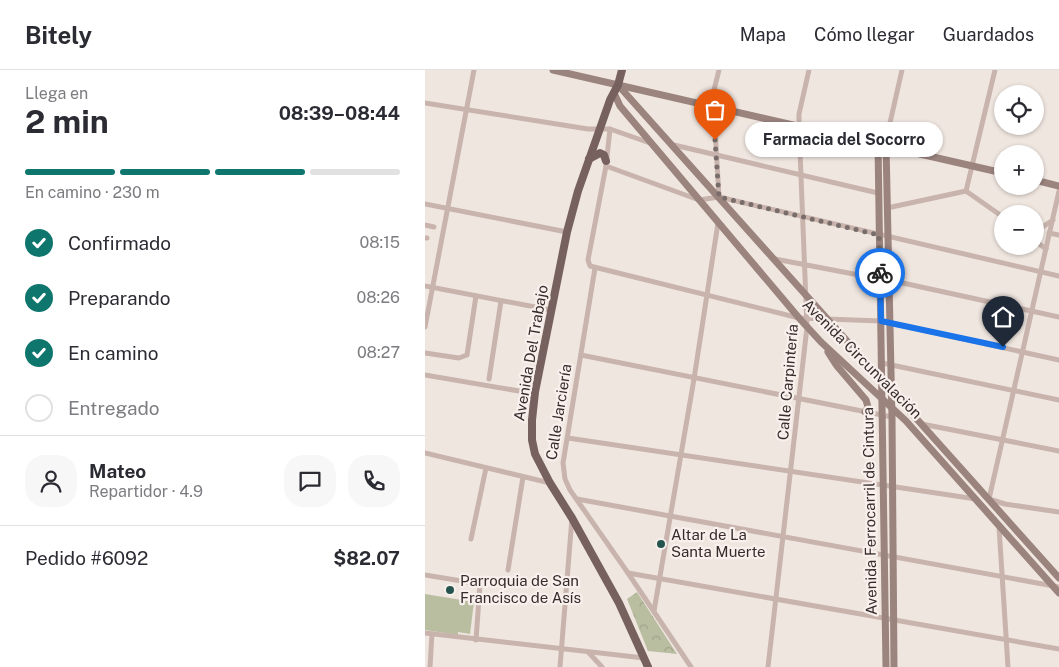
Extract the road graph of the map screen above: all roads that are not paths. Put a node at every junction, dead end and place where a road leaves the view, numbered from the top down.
1 (474, 70) edge
2 (553, 70) edge
3 (622, 70) edge
4 (719, 70) edge
5 (809, 70) edge
6 (902, 70) edge
7 (995, 70) edge
8 (618, 85) junction
9 (614, 93) junction
10 (425, 103) edge
11 (714, 107) junction
12 (467, 110) junction
13 (799, 126) junction
14 (599, 129) junction
15 (610, 129) junction
16 (652, 144) junction
17 (878, 144) junction
18 (674, 145) junction
19 (887, 146) junction
20 (716, 156) junction
21 (589, 159) junction
22 (606, 164) junction
23 (971, 166) junction
24 (994, 171) edge
25 (802, 175) junction
26 (1044, 182) edge
27 (1059, 186) edge
28 (966, 191) junction
29 (1059, 191) edge
30 (878, 193) junction
31 (719, 197) junction
32 (699, 200) junction
33 (425, 204) edge
34 (448, 208) junction
35 (887, 208) junction
36 (994, 211) edge
37 (803, 218) junction
38 (1053, 220) junction
39 (718, 223) junction
40 (425, 225) edge
41 (1044, 226) edge
42 (434, 227) dead end
43 (567, 232) junction
44 (1049, 233) junction
45 (879, 235) junction
46 (1059, 235) edge
47 (888, 237) junction
48 (1046, 249) joint
49 (775, 259) junction
50 (806, 266) junction
51 (595, 268) junction
52 (1041, 272) junction
53 (1059, 276) edge
54 (880, 279) junction
55 (889, 280) junction
56 (425, 286) edge
57 (433, 288) junction
58 (806, 294) junction
59 (476, 296) junction
60 (707, 296) junction
61 (501, 301) junction
62 (551, 310) junction
63 (1032, 311) junction
64 (1059, 317) edge
65 (803, 318) junction
66 (829, 320) junction
67 (881, 321) junction
68 (889, 323) junction
69 (425, 327) edge
70 (807, 327) junction
71 (821, 342) junction
72 (1021, 351) junction
73 (425, 353) edge
74 (581, 356) junction
75 (1059, 360) edge
76 (882, 363) junction
77 (890, 365) junction
78 (872, 370) junction
79 (425, 375) edge
80 (858, 376) junction
81 (489, 379) dead end
82 (694, 379) junction
83 (882, 379) junction
84 (891, 389) junction
85 (1013, 390) junction
86 (525, 392) dead end
87 (883, 398) junction
88 (800, 400) junction
89 (1059, 400) edge
90 (891, 406) junction
91 (865, 412) junction
92 (883, 416) junction
93 (892, 417) junction
94 (923, 424) junction
95 (568, 438) junction
96 (1003, 440) junction
97 (1059, 451) edge
98 (425, 453) edge
99 (681, 454) junction
100 (486, 468) junction
101 (792, 472) junction
102 (523, 477) junction
103 (550, 483) junction
104 (884, 485) junction
105 (892, 486) junction
106 (570, 490) junction
107 (559, 497) junction
108 (577, 499) junction
109 (976, 499) junction
110 (989, 499) junction
111 (1059, 512) edge
112 (671, 516) junction
113 (572, 518) junction
114 (885, 519) junction
115 (893, 519) junction
116 (999, 527) junction
117 (783, 537) junction
118 (471, 539) dead end
119 (885, 556) junction
120 (893, 557) junction
121 (508, 570) dead end
122 (628, 573) junction
123 (425, 575) edge
124 (660, 577) junction
125 (1002, 577) junction
126 (1059, 578) edge
127 (1056, 586) edge
128 (1059, 593) edge
129 (776, 599) junction
130 (654, 611) junction
131 (890, 618) junction
132 (425, 633) edge
133 (432, 634) junction
134 (1006, 639) junction
135 (476, 640) junction
136 (890, 644) junction
137 (561, 649) junction
138 (1059, 650) edge
139 (589, 652) junction
140 (644, 658) junction
141 (430, 667) edge
142 (560, 667) edge
143 (602, 667) edge
144 (648, 667) edge
145 (691, 667) edge
146 (768, 667) edge
147 (886, 667) edge
148 (894, 667) edge
149 (1008, 667) edge

1 - 12 street
2 - 8 main road
3 - 8 main road, Avenida Del Trabajo
4 - 11 street
5 - 13 street, Calle Carpintería
6 - 19 street
7 - 23 street
8 - 9 main road, Avenida Del Trabajo
8 - 11 main road
8 - 18 main road, Avenida Circunvalación
9 - 14 main road, Avenida Del Trabajo
9 - 16 main road, Avenida Circunvalación
10 - 12 street
11 - 13 main road
11 - 20 street
12 - 14 street
12 - 34 street
13 - 17 main road
13 - 25 street, Calle Carpintería
14 - 15 street
14 - 21 main road, Avenida Del Trabajo
15 - 16 street
15 - 22 street, Calle Jarciería
16 - 32 main road, Avenida Circunvalación
17 - 19 main road
17 - 30 main road, Avenida Ferrocarril de Cintura
18 - 20 street
18 - 31 main road, Avenida Circunvalación
19 - 23 main road
19 - 35 main road, Avenida Ferrocarril de Cintura
20 - 25 street
20 - 31 street
21 - 22 main road
21 - 43 main road, Avenida Del Trabajo
22 - 32 street
22 - 51 street, Calle Jarciería
23 - 24 main road
23 - 28 street
25 - 30 street
25 - 37 street, Calle Carpintería
26 - 27 main road
28 - 35 street
28 - 36 street
29 - 38 street
30 - 45 main road, Avenida Ferrocarril de Cintura
31 - 32 street
31 - 37 street
31 - 49 main road, Avenida Circunvalación
32 - 39 main road, Avenida Circunvalación
33 - 34 street
34 - 43 street
34 - 57 street
35 - 47 main road, Avenida Ferrocarril de Cintura
37 - 45 street
37 - 50 street, Calle Carpintería
38 - 41 street
38 - 44 street
39 - 60 street
39 - 65 main road, Avenida Circunvalación
40 - 42 street
43 - 62 main road, Avenida Del Trabajo
44 - 46 street
44 - 48 street
45 - 47 street
45 - 54 main road, Avenida Ferrocarril de Cintura
47 - 52 street
47 - 55 main road, Avenida Ferrocarril de Cintura
48 - 52 street
49 - 50 street
49 - 58 main road, Avenida Circunvalación
50 - 54 street
50 - 58 street, Calle Carpintería
51 - 60 street
51 - 74 street, Calle Jarciería
52 - 53 street
52 - 63 street
54 - 67 main road, Avenida Ferrocarril de Cintura
55 - 63 street
55 - 68 main road, Avenida Ferrocarril de Cintura
56 - 57 street
57 - 59 street
57 - 69 street
58 - 65 street, Calle Carpintería
58 - 66 main road, Avenida Circunvalación
59 - 61 street
59 - 73 street
60 - 65 street
60 - 82 street
61 - 62 street
61 - 81 street
62 - 103 main road, Avenida Del Trabajo
63 - 64 street
63 - 72 street
65 - 66 street
65 - 70 main road, Avenida Circunvalación
66 - 67 street
66 - 78 main road, Avenida Circunvalación
67 - 68 street
67 - 76 main road, Avenida Ferrocarril de Cintura
68 - 72 street
68 - 77 main road, Avenida Ferrocarril de Cintura
70 - 71 main road, Avenida Circunvalación
70 - 88 street, Calle Carpintería
71 - 80 main road, Avenida Circunvalación
71 - 91 main road
72 - 75 street
72 - 85 street
74 - 82 street
74 - 95 street, Calle Jarciería
76 - 77 street
76 - 83 main road, Avenida Ferrocarril de Cintura
77 - 84 main road, Avenida Ferrocarril de Cintura
77 - 85 street
78 - 80 main road
78 - 83 main road, Avenida Circunvalación
79 - 86 street
80 - 87 main road, Avenida Circunvalación
82 - 88 street
82 - 99 street
83 - 84 main road, Avenida Circunvalación
83 - 87 main road, Avenida Ferrocarril de Cintura
84 - 90 main road, Avenida Ferrocarril de Cintura
84 - 94 main road, Avenida Circunvalación
85 - 89 street
85 - 96 street
87 - 90 main road, Avenida Circunvalación
87 - 92 main road, Avenida Ferrocarril de Cintura
88 - 91 street
88 - 101 street, Calle Carpintería
90 - 93 main road, Avenida Ferrocarril de Cintura
90 - 109 main road, Avenida Circunvalación
91 - 92 street
92 - 93 street
92 - 104 main road, Avenida Ferrocarril de Cintura
93 - 105 main road, Avenida Ferrocarril de Cintura
94 - 96 street
94 - 110 main road, Avenida Circunvalación
95 - 99 street
95 - 106 street, Calle Jarciería
96 - 97 street
96 - 110 street
98 - 100 street
99 - 101 street
99 - 112 street
100 - 102 street
100 - 118 street
101 - 104 street
101 - 117 street, Calle Carpintería
102 - 103 street
102 - 121 street
103 - 107 main road, Avenida Del Trabajo
104 - 105 street
104 - 114 main road, Avenida Ferrocarril de Cintura
105 - 109 street
105 - 115 main road, Avenida Ferrocarril de Cintura
106 - 107 street
106 - 108 street, Calle Jarciería
107 - 113 main road, Avenida Del Trabajo
108 - 112 street
108 - 122 street, Calle Jarciería
109 - 116 main road, Avenida Circunvalación
110 - 111 street
110 - 126 main road, Avenida Circunvalación
112 - 117 street
112 - 124 street
113 - 137 street
113 - 140 main road, Avenida Del Trabajo
114 - 115 main road
114 - 119 main road, Avenida Ferrocarril de Cintura
115 - 120 main road, Avenida Ferrocarril de Cintura
116 - 125 street
116 - 127 main road, Avenida Circunvalación
117 - 119 street
117 - 129 street, Calle Carpintería
119 - 120 street
119 - 131 main road, Avenida Ferrocarril de Cintura
120 - 125 street
120 - 131 main road, Avenida Ferrocarril de Cintura
122 - 124 street
122 - 130 street, Calle Jarciería
123 - 135 street
124 - 129 street
124 - 130 street
125 - 127 street
125 - 134 street
127 - 128 main road, Avenida Circunvalación
129 - 131 street
129 - 146 street, Calle Carpintería
130 - 145 street, Calle Jarciería
131 - 134 street
131 - 136 main road, Avenida Ferrocarril de Cintura
132 - 133 street
133 - 135 street
133 - 141 street
134 - 138 street
134 - 149 street
135 - 137 street
136 - 147 main road, Avenida Ferrocarril de Cintura
136 - 148 main road, Avenida Ferrocarril de Cintura
137 - 139 street
137 - 142 street
139 - 140 street
139 - 143 street
140 - 144 main road, Avenida Del Trabajo

